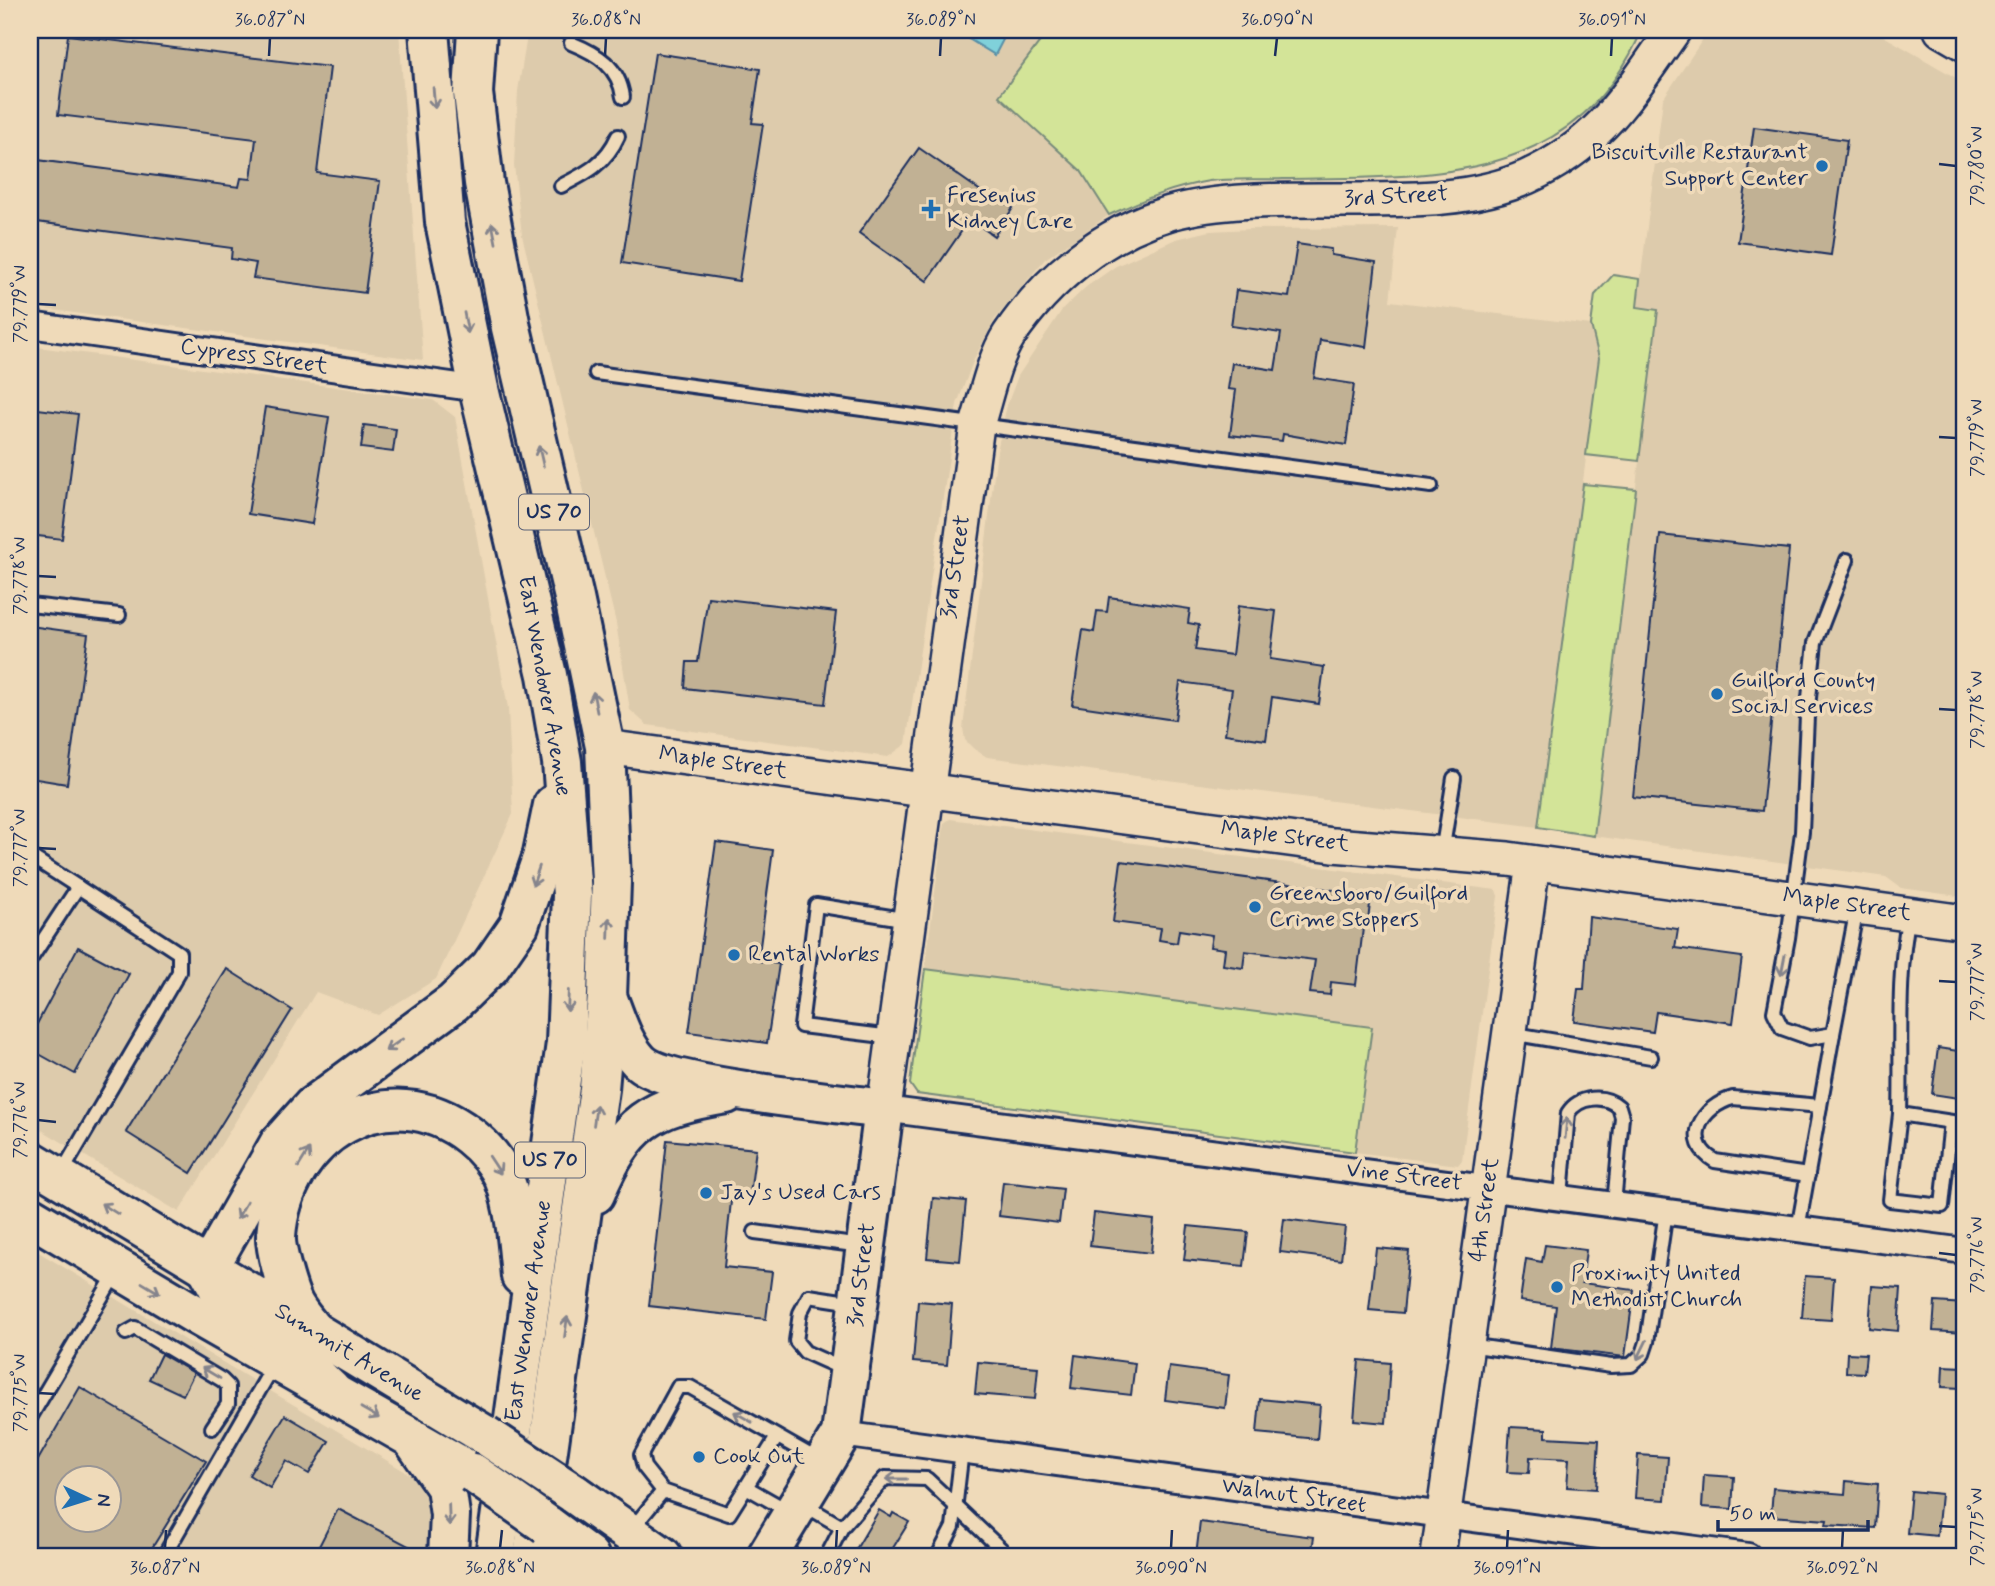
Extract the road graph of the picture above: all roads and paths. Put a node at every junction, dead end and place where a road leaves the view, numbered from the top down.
1 (477, 30) edge
2 (504, 30) edge
3 (1674, 30) edge
4 (1941, 30) edge
5 (428, 32) edge
6 (571, 43) dead end
7 (1965, 44) edge
8 (623, 97) dead end
9 (618, 136) dead end
10 (484, 183) junction
11 (561, 186) dead end
12 (30, 325) edge
13 (596, 373) dead end
14 (479, 389) junction
15 (977, 425) junction
16 (1431, 486) dead end
17 (1847, 560) dead end
18 (30, 605) edge
19 (119, 615) dead end
20 (547, 676) junction
21 (605, 747) junction
22 (562, 762) junction
23 (1454, 778) dead end
24 (926, 790) junction
25 (1443, 853) junction
26 (30, 856) edge
27 (1533, 863) junction
28 (78, 887) junction
29 (1792, 898) junction
30 (1857, 907) junction
31 (1909, 914) junction
32 (909, 920) junction
33 (1965, 922) edge
34 (30, 960) edge
35 (607, 997) junction
36 (1510, 1032) junction
37 (1833, 1034) junction
38 (894, 1038) junction
39 (1651, 1056) dead end
40 (742, 1091) junction
41 (1820, 1106) junction
42 (884, 1109) junction
43 (1900, 1114) junction
44 (1951, 1122) junction
45 (1965, 1124) edge
46 (44, 1168) edge
47 (1808, 1175) junction
48 (1488, 1188) junction
49 (1561, 1196) junction
50 (1614, 1204) junction
51 (1666, 1211) junction
52 (30, 1216) edge
53 (1798, 1229) junction
54 (579, 1231) junction
55 (755, 1232) dead end
56 (866, 1247) junction
57 (1965, 1251) edge
58 (118, 1269) junction
59 (208, 1269) junction
60 (858, 1304) junction
61 (315, 1333) junction
62 (126, 1334) dead end
63 (525, 1337) junction
64 (1468, 1344) junction
65 (277, 1360) junction
66 (850, 1372) junction
67 (331, 1390) junction
68 (30, 1418) edge
69 (212, 1428) dead end
70 (411, 1437) junction
71 (777, 1437) junction
72 (832, 1449) junction
73 (962, 1450) junction
74 (746, 1487) junction
75 (663, 1491) junction
76 (955, 1504) junction
77 (797, 1508) junction
78 (1444, 1517) junction
79 (842, 1527) junction
80 (629, 1533) junction
81 (579, 1549) edge
82 (1001, 1549) dead end
83 (164, 1556) edge
84 (448, 1556) edge
85 (495, 1556) edge
86 (533, 1556) edge
87 (662, 1556) edge
88 (767, 1556) edge
89 (827, 1556) edge
90 (938, 1556) edge
91 (1438, 1556) edge
92 (1748, 1556) edge

1 - 10 main road, East Wendover Avenue / US 70
2 - 10 main road
3 - 15 street, 3rd Street
4 - 7 street
5 -> 14 main road, East Wendover Avenue / US 70
6 - 8 lane
9 - 11 lane
21 -> 10 main road, East Wendover Avenue / US 70
12 - 14 street, Cypress Street
13 - 15 lane
14 - 20 main road, East Wendover Avenue / US 70
15 - 16 lane
15 - 24 street, 3rd Street
17 - 29 lane
18 - 19 lane
20 - 21 main road
20 - 22 main road, East Wendover Avenue / US 70
21 - 24 street, Maple Street
35 -> 21 main road, East Wendover Avenue / US 70
22 -> 59 main road
22 -> 63 main road, East Wendover Avenue / US 70
23 - 25 lane
24 - 25 street, Maple Street
24 - 32 street, 3rd Street
25 - 27 street, Maple Street
26 - 28 lane
27 - 29 street, Maple Street
27 - 36 street, 4th Street
28 - 34 lane
28 - 46 lane
29 - 30 street, Maple Street
29 -> 37 lane
30 - 31 street, Maple Street
30 - 37 lane
31 - 33 street, Maple Street
31 - 43 lane
32 - 38 street, 3rd Street
32 - 38 lane
35 - 40 main road
54 -> 35 main road, East Wendover Avenue / US 70
36 - 39 lane
36 - 48 street, 4th Street
37 - 41 lane
38 - 42 street, 3rd Street
40 - 42 main road
40 - 54 main road
41 - 47 lane
41 - 47 lane
42 - 48 street, Vine Street
42 - 56 main road, 3rd Street
43 - 44 lane
43 - 44 lane
44 - 45 lane
59 -> 46 main road, Summit Avenue
47 - 53 lane
48 - 49 street, Vine Street
48 - 64 street, 4th Street
49 - 50 street, Vine Street
49 -> 50 lane
50 - 51 street, Vine Street
51 - 53 street, Vine Street
51 -> 64 lane
52 - 58 main road, Summit Avenue
53 - 57 street, Vine Street
86 -> 54 main road, East Wendover Avenue / US 70
55 - 56 lane
56 - 60 main road, 3rd Street
58 -> 65 main road, Summit Avenue
58 - 68 lane
59 - 61 main road, Summit Avenue
59 - 67 main road
60 - 66 main road, 3rd Street
60 - 66 lane
61 -> 63 main road
61 - 80 main road, Summit Avenue, bridge
69 -> 62 lane
63 - 85 main road, East Wendover Avenue / US 70
64 - 78 street, 4th Street
65 - 67 main road, Summit Avenue
65 - 83 lane
66 - 72 main road, 3rd Street
67 -> 70 main road, Summit Avenue
70 - 81 main road, Summit Avenue, bridge
70 -> 84 main road
71 - 72 lane
71 - 74 lane
71 -> 75 lane
72 - 73 street, Walnut Street
72 - 77 main road, 3rd Street
73 - 76 lane
73 - 78 street, Walnut Street
74 - 75 lane
74 - 77 lane
75 - 80 lane
76 -> 79 lane
76 - 82 lane
76 - 90 lane
77 - 79 lane
77 - 88 main road, 3rd Street
78 - 91 street, 4th Street
78 - 92 street, Walnut Street
79 - 89 lane
80 - 87 main road, Summit Avenue

